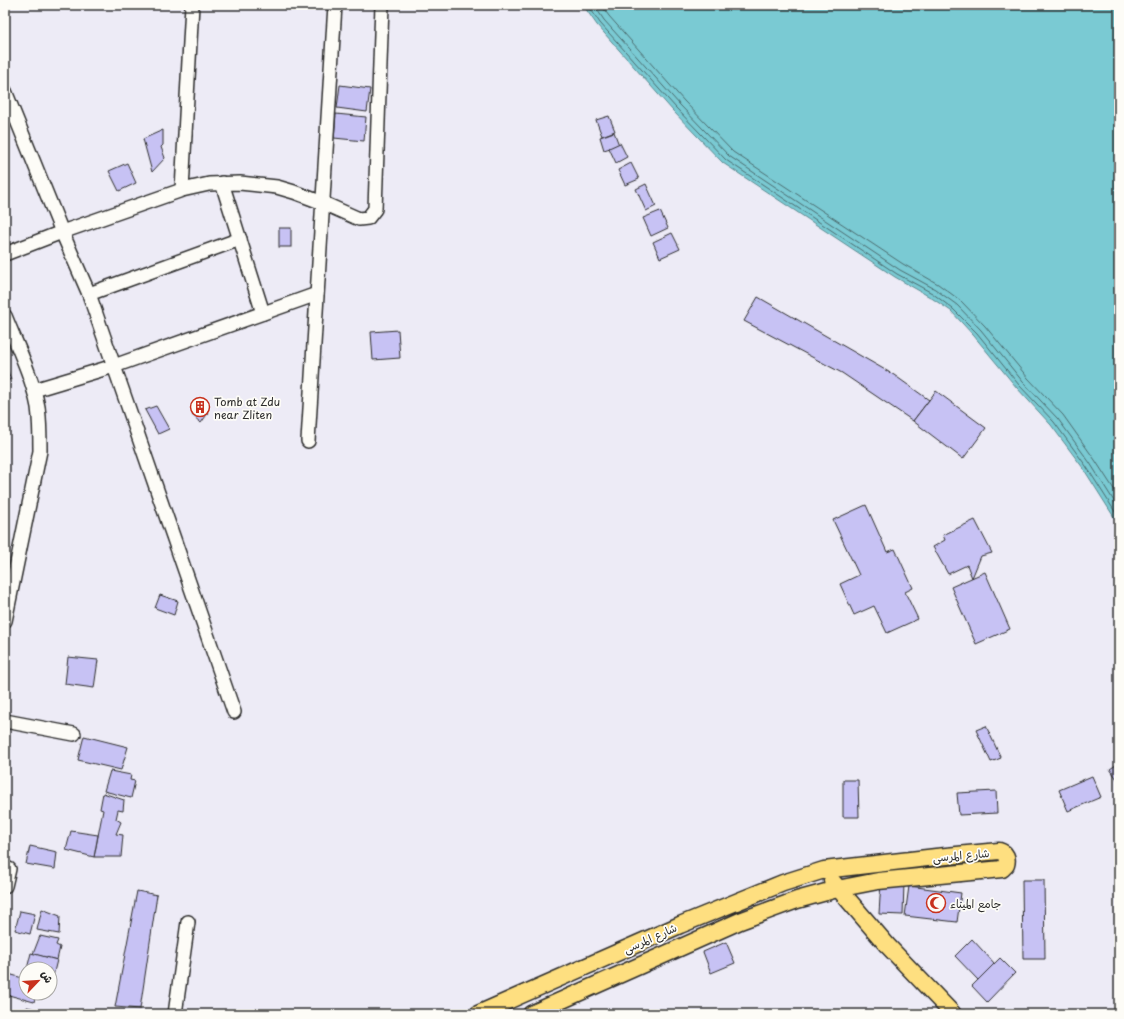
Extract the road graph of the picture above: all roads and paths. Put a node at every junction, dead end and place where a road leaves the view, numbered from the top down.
1 (192, 5) edge
2 (335, 5) edge
3 (382, 5) edge
4 (5, 91) edge
5 (222, 183) junction
6 (182, 190) junction
7 (323, 203) junction
8 (62, 232) junction
9 (240, 240) junction
10 (5, 254) edge
11 (89, 294) junction
12 (317, 294) junction
13 (263, 313) junction
14 (5, 316) edge
15 (114, 366) junction
16 (34, 390) junction
17 (308, 441) dead end
18 (5, 621) edge
19 (234, 712) dead end
20 (5, 721) edge
21 (74, 734) dead end
22 (10, 869) dead end
23 (824, 870) junction
24 (5, 886) edge
25 (838, 889) junction
26 (188, 922) dead end
27 (175, 1014) edge
28 (478, 1014) edge
29 (531, 1014) edge
30 (953, 1014) edge

1 - 6 street
2 - 7 street
3 - 7 street
4 - 8 street
5 - 6 street
5 - 7 street
5 - 9 street
6 - 8 street
7 - 12 street
8 - 10 street
8 - 11 street
9 - 11 street
9 - 13 street
11 - 15 street
12 - 13 street
12 - 17 street
13 - 15 street
14 - 16 street
15 - 16 street
15 - 19 street
16 - 18 street
20 - 21 street
22 - 24 street
23 - 25 main road
23 - 25 main road, شارع المرسى
23 - 28 main road, شارع المرسى
25 - 29 main road, شارع المرسى
25 - 30 main road
26 - 27 street

